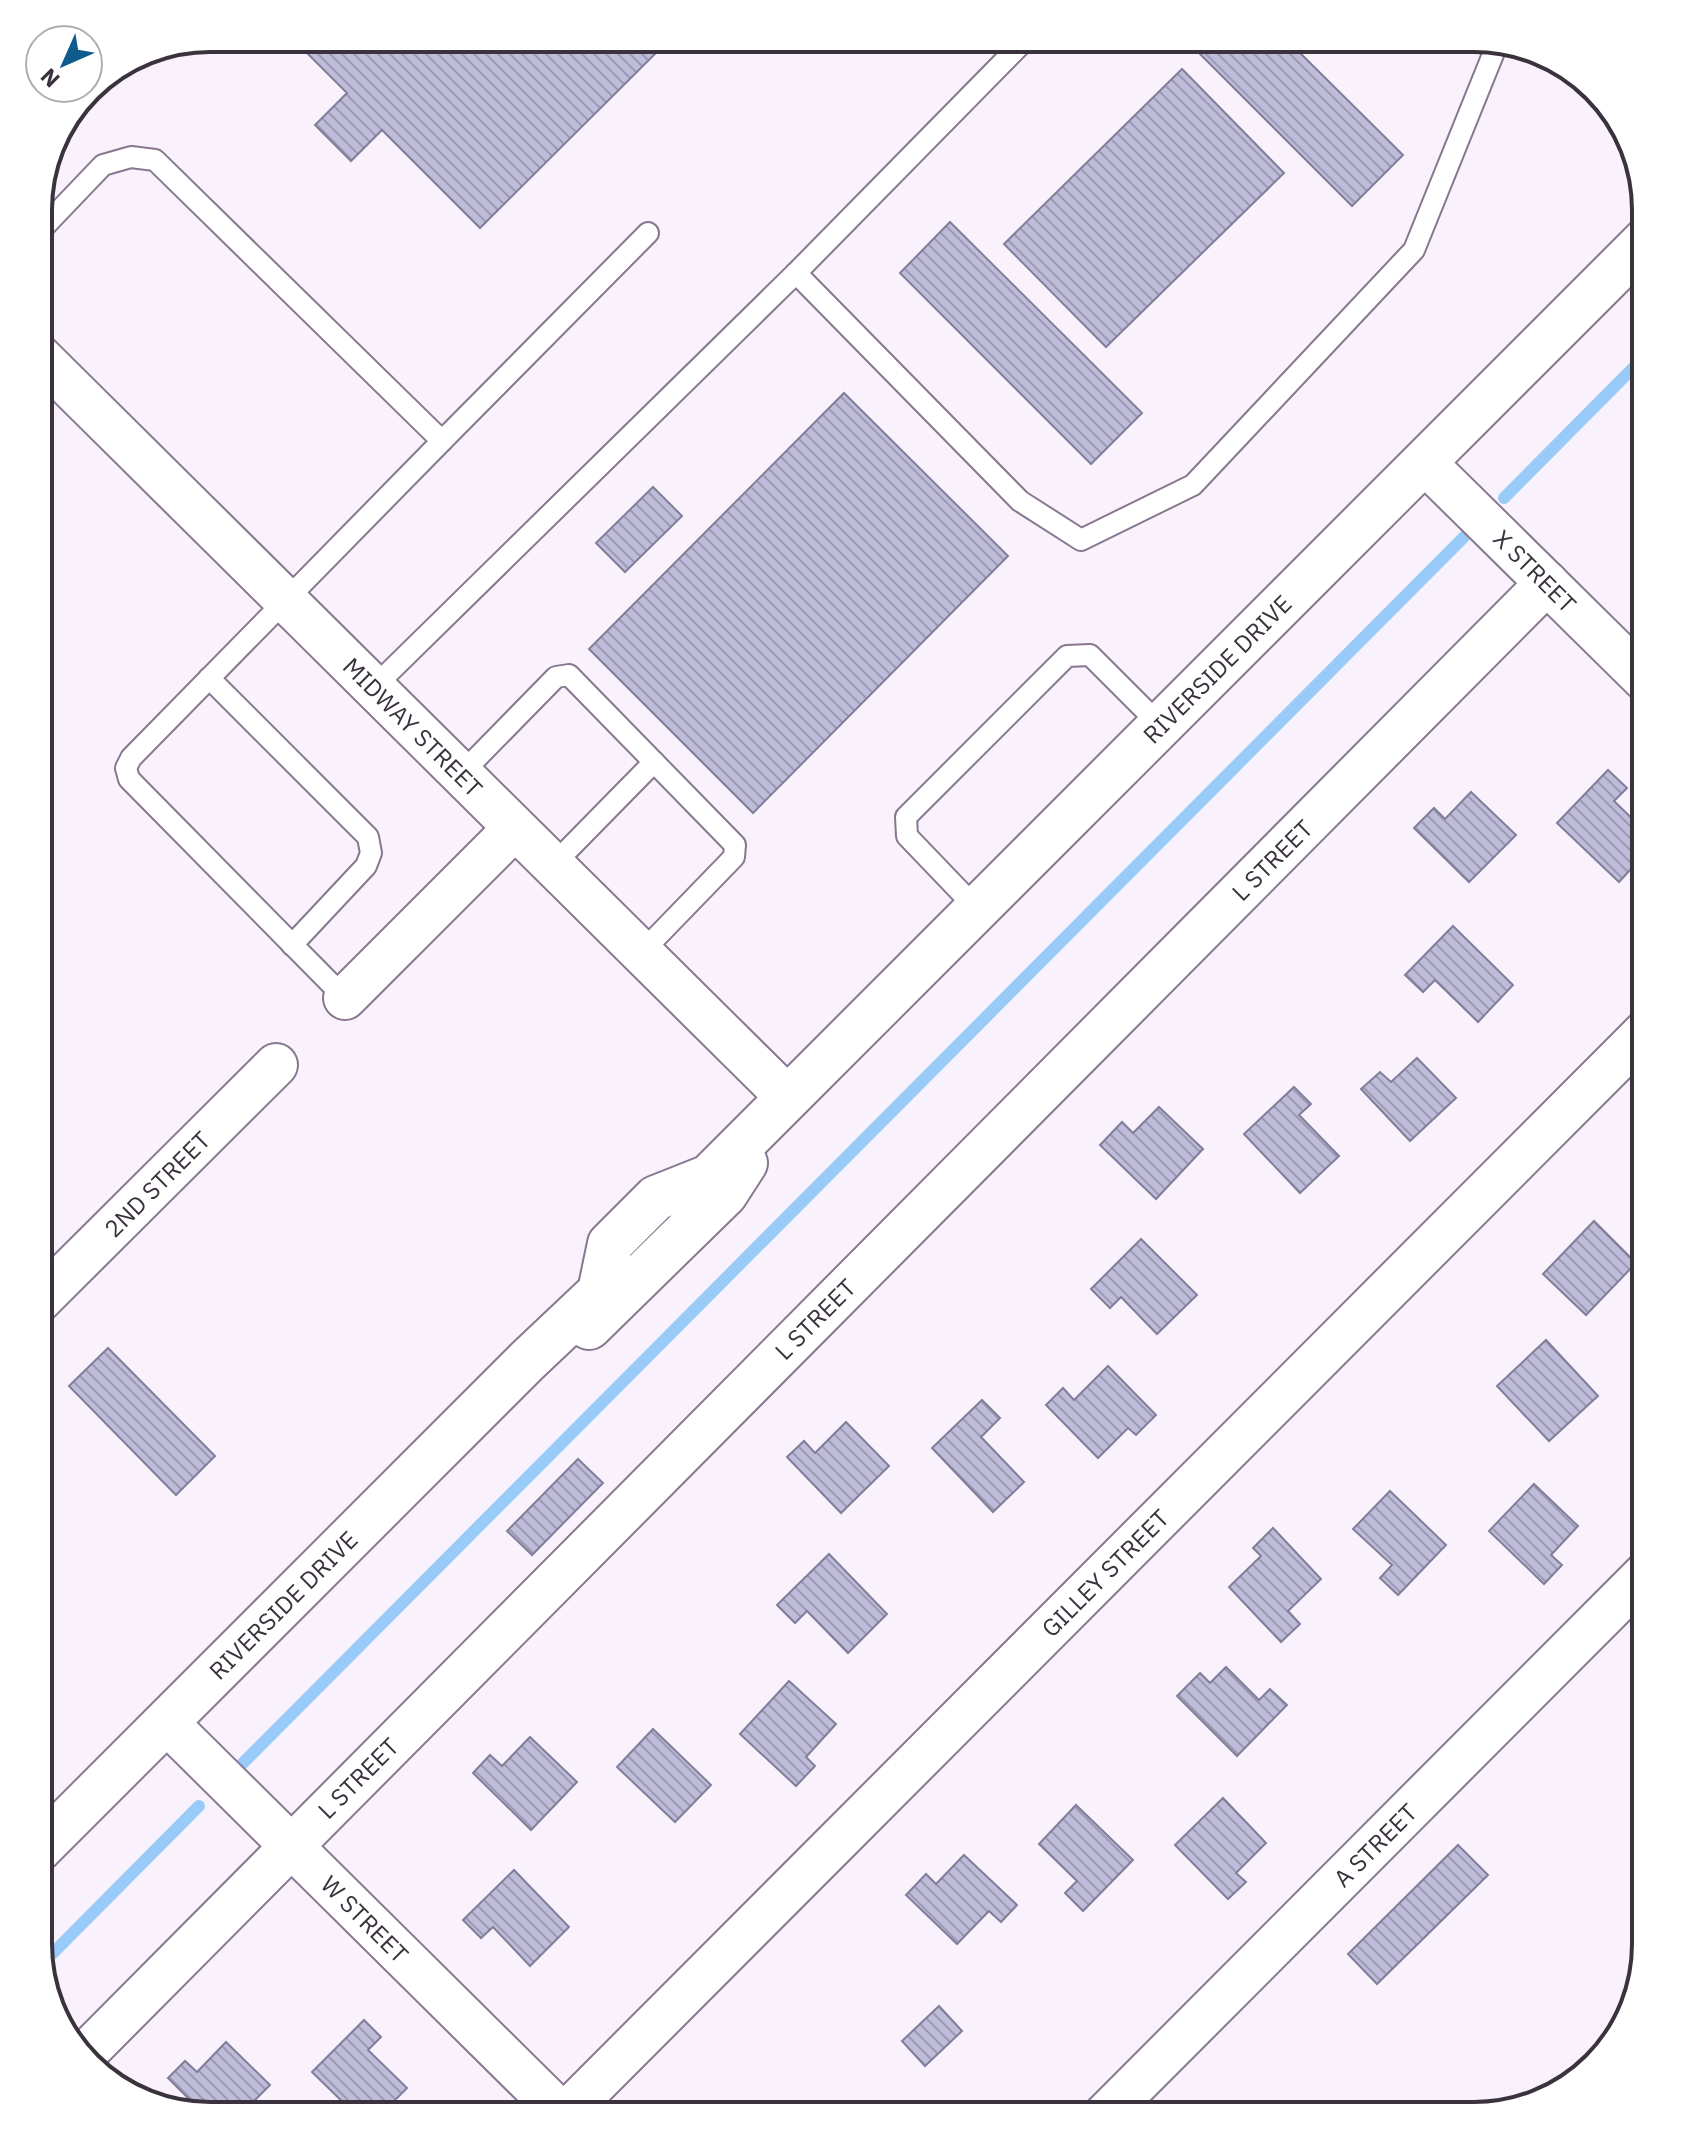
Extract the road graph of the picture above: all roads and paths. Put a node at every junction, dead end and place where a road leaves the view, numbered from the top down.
1 (1013, 52) edge
2 (1493, 53) edge
3 (52, 218) edge
4 (648, 233) dead end
5 (1632, 254) edge
6 (796, 273) junction
7 (52, 369) edge
8 (442, 441) junction
9 (1424, 462) junction
10 (1547, 583) junction
11 (286, 601) junction
12 (1632, 667) edge
13 (209, 678) junction
14 (373, 688) junction
15 (1161, 726) junction
16 (654, 762) junction
17 (460, 775) junction
18 (514, 829) junction
19 (552, 866) junction
20 (977, 909) junction
21 (292, 945) junction
22 (641, 953) junction
23 (345, 998) joint
24 (1632, 1045) edge
25 (276, 1065) dead end
26 (788, 1098) junction
27 (52, 1288) edge
28 (1632, 1587) edge
29 (166, 1722) junction
30 (52, 1836) edge
31 (291, 1845) junction
32 (91, 2048) edge
33 (550, 2102) edge
34 (578, 2102) edge
35 (1134, 2102) edge

1 - 6 lane
2 - 6 lane
3 - 8 lane
4 - 8 lane
5 - 9 street, RIVERSIDE DRIVE
6 - 14 lane
7 - 11 street, MIDWAY STREET
8 - 11 lane
9 - 10 street, X STREET
9 - 15 street, RIVERSIDE DRIVE
10 - 12 street, X STREET
10 - 31 street, L STREET
11 - 13 lane
11 - 14 street, MIDWAY STREET
13 - 21 lane
13 - 21 lane
14 - 17 street, MIDWAY STREET
15 - 20 street, RIVERSIDE DRIVE
15 - 20 lane
16 - 17 lane
16 - 19 lane
16 - 22 lane
17 - 18 street, MIDWAY STREET
18 - 19 street, MIDWAY STREET
18 - 23 street
19 - 22 street, MIDWAY STREET
20 - 26 street, RIVERSIDE DRIVE
21 - 23 lane
22 - 26 street, MIDWAY STREET
24 - 34 street, GILLEY STREET
25 - 27 street, 2ND STREET
26 - 29 street, RIVERSIDE DRIVE
28 - 35 street, A STREET
29 - 30 street, RIVERSIDE DRIVE
29 - 31 street, W STREET
31 - 32 street, L STREET
31 - 33 street, W STREET

